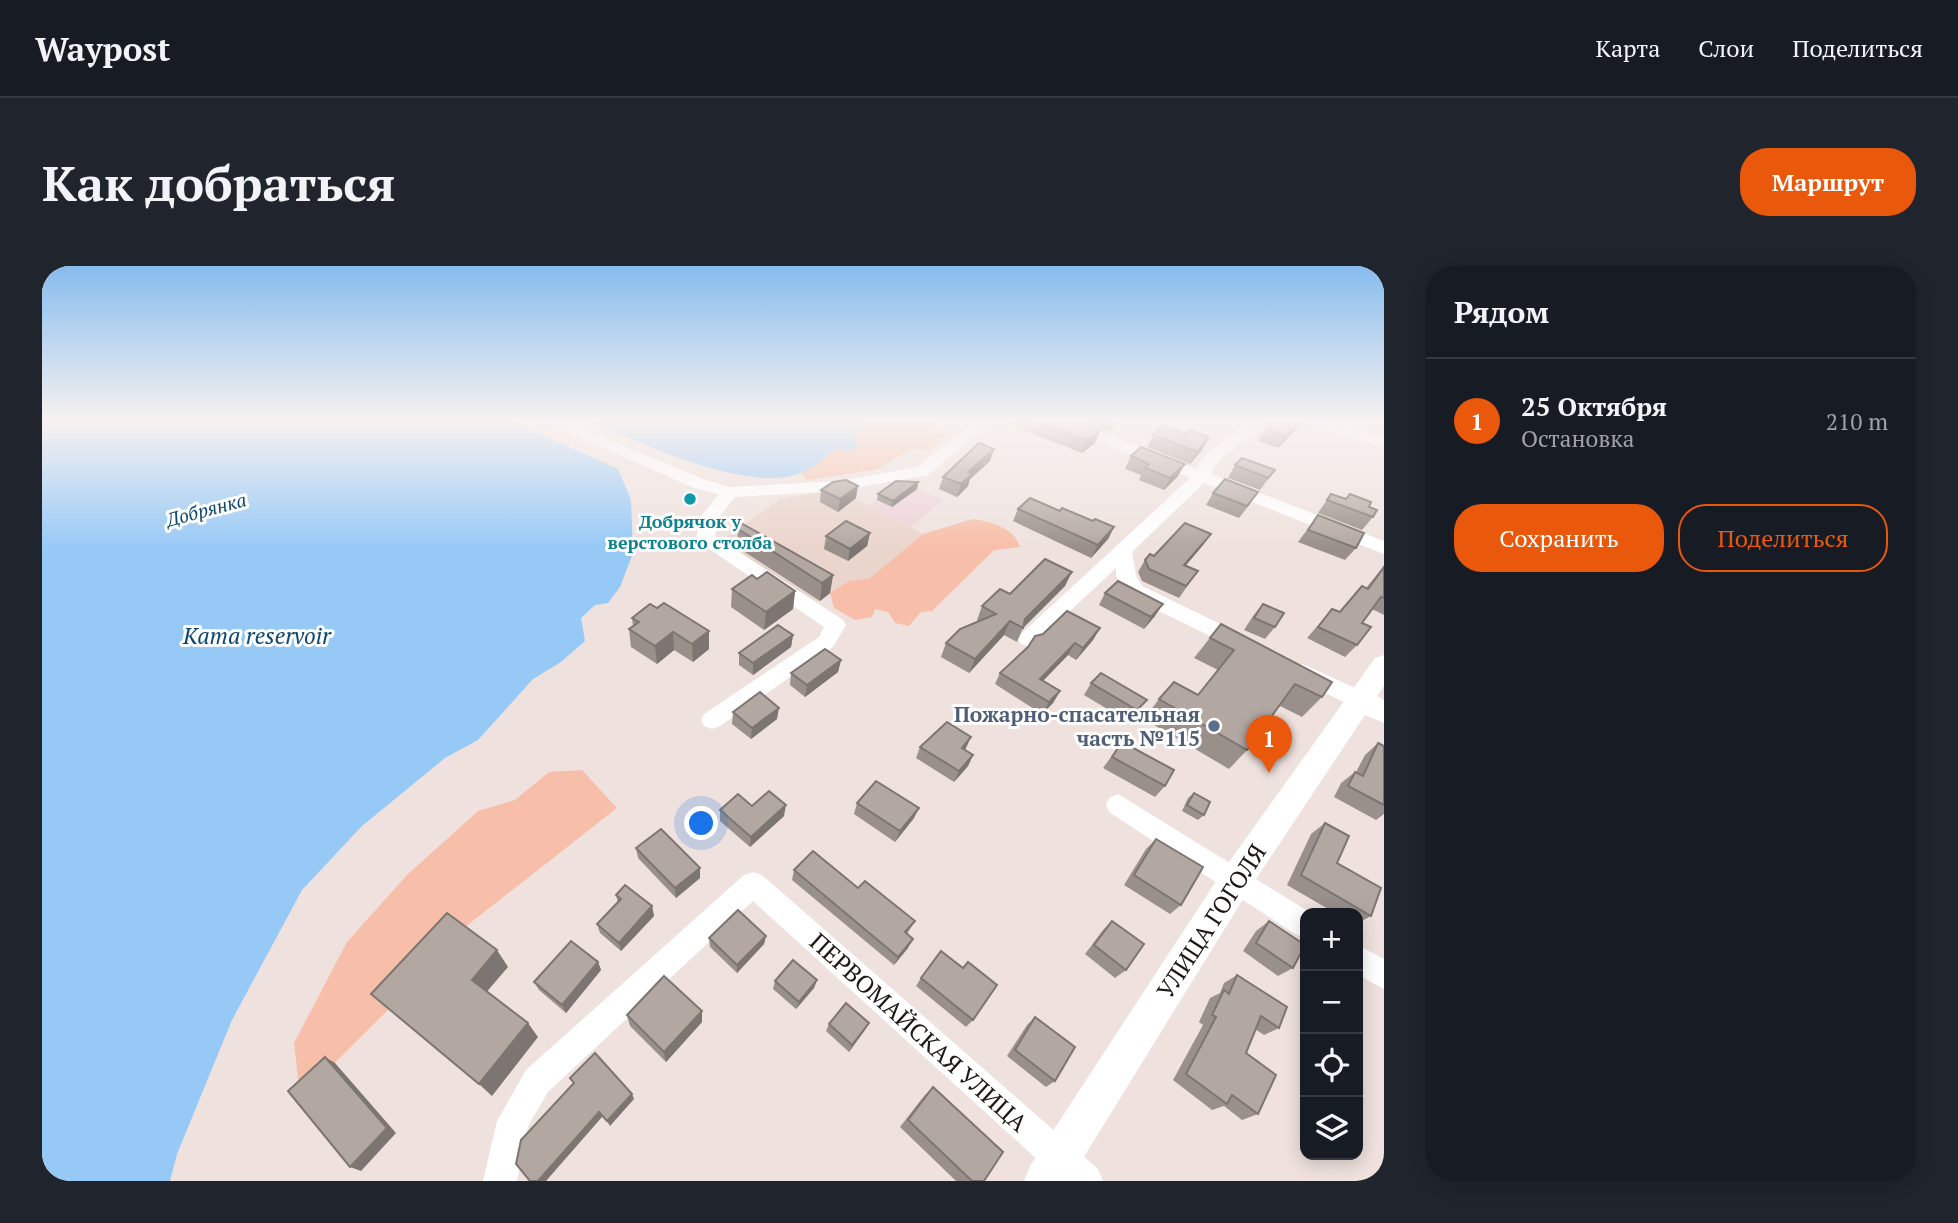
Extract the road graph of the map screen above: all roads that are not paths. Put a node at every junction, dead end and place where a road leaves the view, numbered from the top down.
1 (648, 463) edge
2 (932, 463) edge
3 (1165, 463) edge
4 (1207, 463) edge
5 (651, 464) joint
6 (1201, 477) junction
7 (730, 492) junction
8 (1384, 548) edge
9 (1123, 551) junction
10 (1028, 639) dead end
11 (1264, 654) edge
12 (1288, 665) edge
13 (1384, 666) edge
14 (1372, 706) edge
15 (712, 720) dead end
16 (1118, 805) dead end
17 (1236, 880) junction
18 (1300, 922) edge
19 (1363, 961) edge
20 (1384, 975) edge
21 (1053, 1169) edge
22 (500, 1181) edge
23 (1086, 1181) edge

1 - 5 street
2 - 7 street
3 - 6 street
4 - 6 street
5 - 7 street
6 - 8 street
6 - 9 street
7 - 15 street
9 - 10 street
9 - 11 street
12 - 14 street
13 - 14 main road, УЛИЦА ГОГОЛЯ
14 - 17 main road, УЛИЦА ГОГОЛЯ
16 - 17 street
17 - 18 street
17 - 21 main road, УЛИЦА ГОГОЛЯ
19 - 20 street
21 - 22 street, ПЕРВОМАЙСКАЯ УЛИЦА
21 - 23 street, ПЕРВОМАЙСКАЯ УЛИЦА

